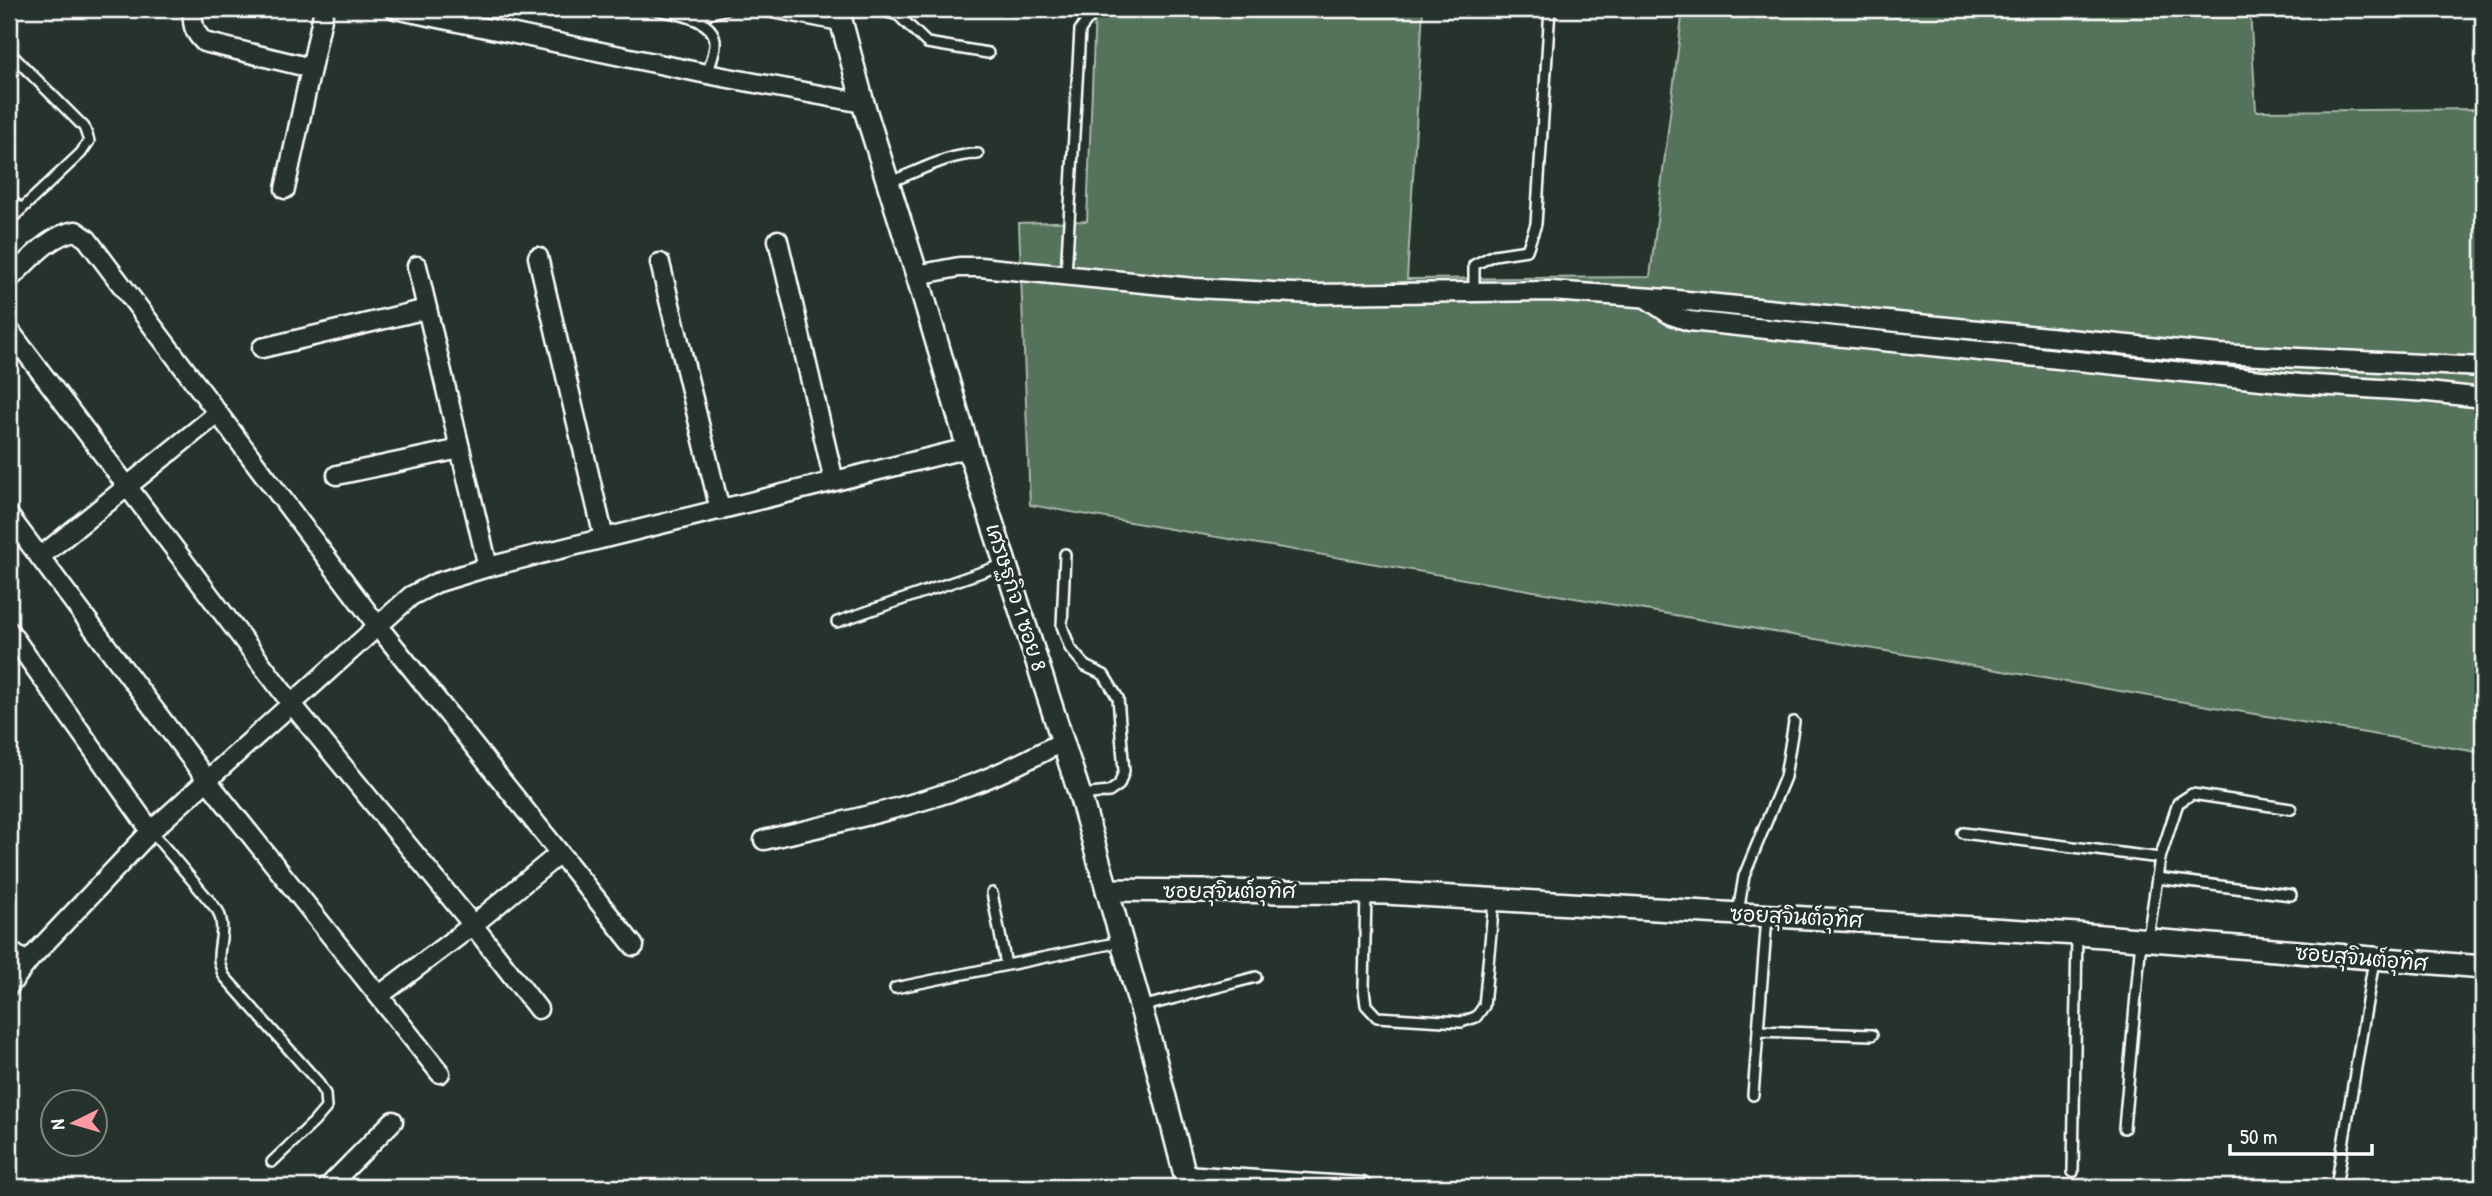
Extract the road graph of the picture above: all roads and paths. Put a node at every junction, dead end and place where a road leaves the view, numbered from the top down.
1 (194, 9) edge
2 (324, 9) edge
3 (395, 9) edge
4 (653, 9) edge
5 (727, 9) edge
6 (755, 9) edge
7 (876, 9) edge
8 (1111, 9) edge
9 (1550, 9) edge
10 (840, 17) edge
11 (693, 18) junction
12 (9, 52) edge
13 (988, 53) dead end
14 (311, 68) junction
15 (707, 74) junction
16 (863, 103) junction
17 (978, 154) dead end
18 (889, 182) junction
19 (285, 189) dead end
20 (9, 198) edge
21 (21, 209) junction
22 (9, 221) edge
23 (778, 240) dead end
24 (538, 257) dead end
25 (660, 263) dead end
26 (416, 266) dead end
27 (918, 275) junction
28 (1066, 277) junction
29 (9, 279) edge
30 (1474, 293) junction
31 (1644, 297) junction
32 (427, 309) junction
33 (9, 330) edge
34 (262, 348) dead end
35 (2483, 367) edge
36 (2483, 398) edge
37 (218, 413) junction
38 (968, 448) junction
39 (460, 449) junction
40 (337, 475) dead end
41 (834, 481) junction
42 (128, 486) junction
43 (720, 510) junction
44 (9, 516) edge
45 (604, 538) junction
46 (1065, 554) dead end
47 (40, 557) junction
48 (1005, 564) junction
49 (488, 566) junction
50 (837, 622) dead end
51 (377, 625) junction
52 (9, 631) edge
53 (291, 703) junction
54 (1794, 722) dead end
55 (1062, 742) junction
56 (207, 780) junction
57 (1080, 795) junction
58 (2291, 809) dead end
59 (151, 831) junction
60 (1963, 833) dead end
61 (764, 841) dead end
62 (559, 854) junction
63 (2160, 858) junction
64 (2157, 878) junction
65 (1107, 890) junction
66 (1366, 892) junction
67 (992, 893) dead end
68 (2291, 895) dead end
69 (1494, 899) junction
70 (1738, 913) junction
71 (1767, 915) junction
72 (473, 925) junction
73 (2077, 934) junction
74 (2144, 940) junction
75 (1122, 941) junction
76 (9, 945) edge
77 (634, 946) dead end
78 (30, 958) junction
79 (2374, 960) junction
80 (1006, 965) junction
81 (2483, 967) edge
82 (1256, 977) dead end
83 (9, 986) edge
84 (895, 988) dead end
85 (380, 995) junction
86 (1139, 1007) junction
87 (538, 1009) dead end
88 (1758, 1031) junction
89 (1872, 1035) dead end
90 (440, 1073) dead end
91 (1753, 1095) dead end
92 (393, 1121) dead end
93 (2124, 1128) dead end
94 (272, 1161) dead end
95 (2073, 1172) dead end
96 (1187, 1181) edge
97 (328, 1187) edge
98 (1362, 1187) edge
99 (2336, 1187) edge

1 - 14 street
2 - 14 street
3 - 15 street
4 - 11 lane
5 - 11 lane
6 - 10 lane
7 - 13 lane
8 - 28 lane
9 - 30 lane
10 - 16 street, เศรษฐกิจ 1 ซอย 8
11 - 15 lane
12 - 21 lane
14 - 19 street
15 - 16 street
16 - 18 street, เศรษฐกิจ 1 ซอย 8
17 - 18 lane
18 - 27 street, เศรษฐกิจ 1 ซอย 8
20 - 21 lane
21 - 22 lane
23 - 41 street
24 - 45 street
25 - 43 street
26 - 32 street
27 - 28 street
27 - 38 street, เศรษฐกิจ 1 ซอย 8
28 - 30 street
29 - 37 street
30 - 31 street
31 - 35 street
31 - 36 street
32 - 34 street
32 - 39 street
33 - 42 street
37 - 42 street
37 - 51 street
38 - 41 street
38 - 48 street, เศรษฐกิจ 1 ซอย 8
39 - 40 street
39 - 49 street
41 - 43 street
42 - 47 street
42 - 53 street
43 - 45 street
44 - 47 street
45 - 49 street
46 - 57 lane
47 - 56 street
48 - 50 lane
48 - 55 street, เศรษฐกิจ 1 ซอย 8
49 - 51 street
51 - 53 street
51 - 62 street
52 - 59 street
53 - 56 street
53 - 72 street
54 - 70 lane
55 - 57 street, เศรษฐกิจ 1 ซอย 8
55 - 61 street
56 - 59 street
56 - 85 street
57 - 65 street, เศรษฐกิจ 1 ซอย 8
58 - 63 lane
59 - 78 street
59 - 94 lane
60 - 63 lane
62 - 72 street
62 - 77 street
63 - 64 lane
64 - 68 lane
64 - 74 lane
65 - 66 street, ซอยสุจินต์อุทิศ
65 - 75 street, เศรษฐกิจ 1 ซอย 8
66 - 69 street, ซอยสุจินต์อุทิศ
66 - 69 lane
67 - 80 lane
69 - 70 street, ซอยสุจินต์อุทิศ
70 - 71 street, ซอยสุจินต์อุทิศ
71 - 73 street, ซอยสุจินต์อุทิศ
71 - 88 lane
72 - 85 street
72 - 87 street
73 - 74 street, ซอยสุจินต์อุทิศ
73 - 95 lane
74 - 79 street, ซอยสุจินต์อุทิศ
74 - 93 lane
75 - 80 lane
75 - 86 street, เศรษฐกิจ 1 ซอย 8
76 - 78 lane
78 - 83 street
79 - 81 street, ซอยสุจินต์อุทิศ
79 - 99 lane
80 - 84 lane
82 - 86 lane
85 - 90 street
86 - 96 street, เศรษฐกิจ 1 ซอย 8
88 - 89 lane
88 - 91 lane
92 - 97 street
96 - 98 street

